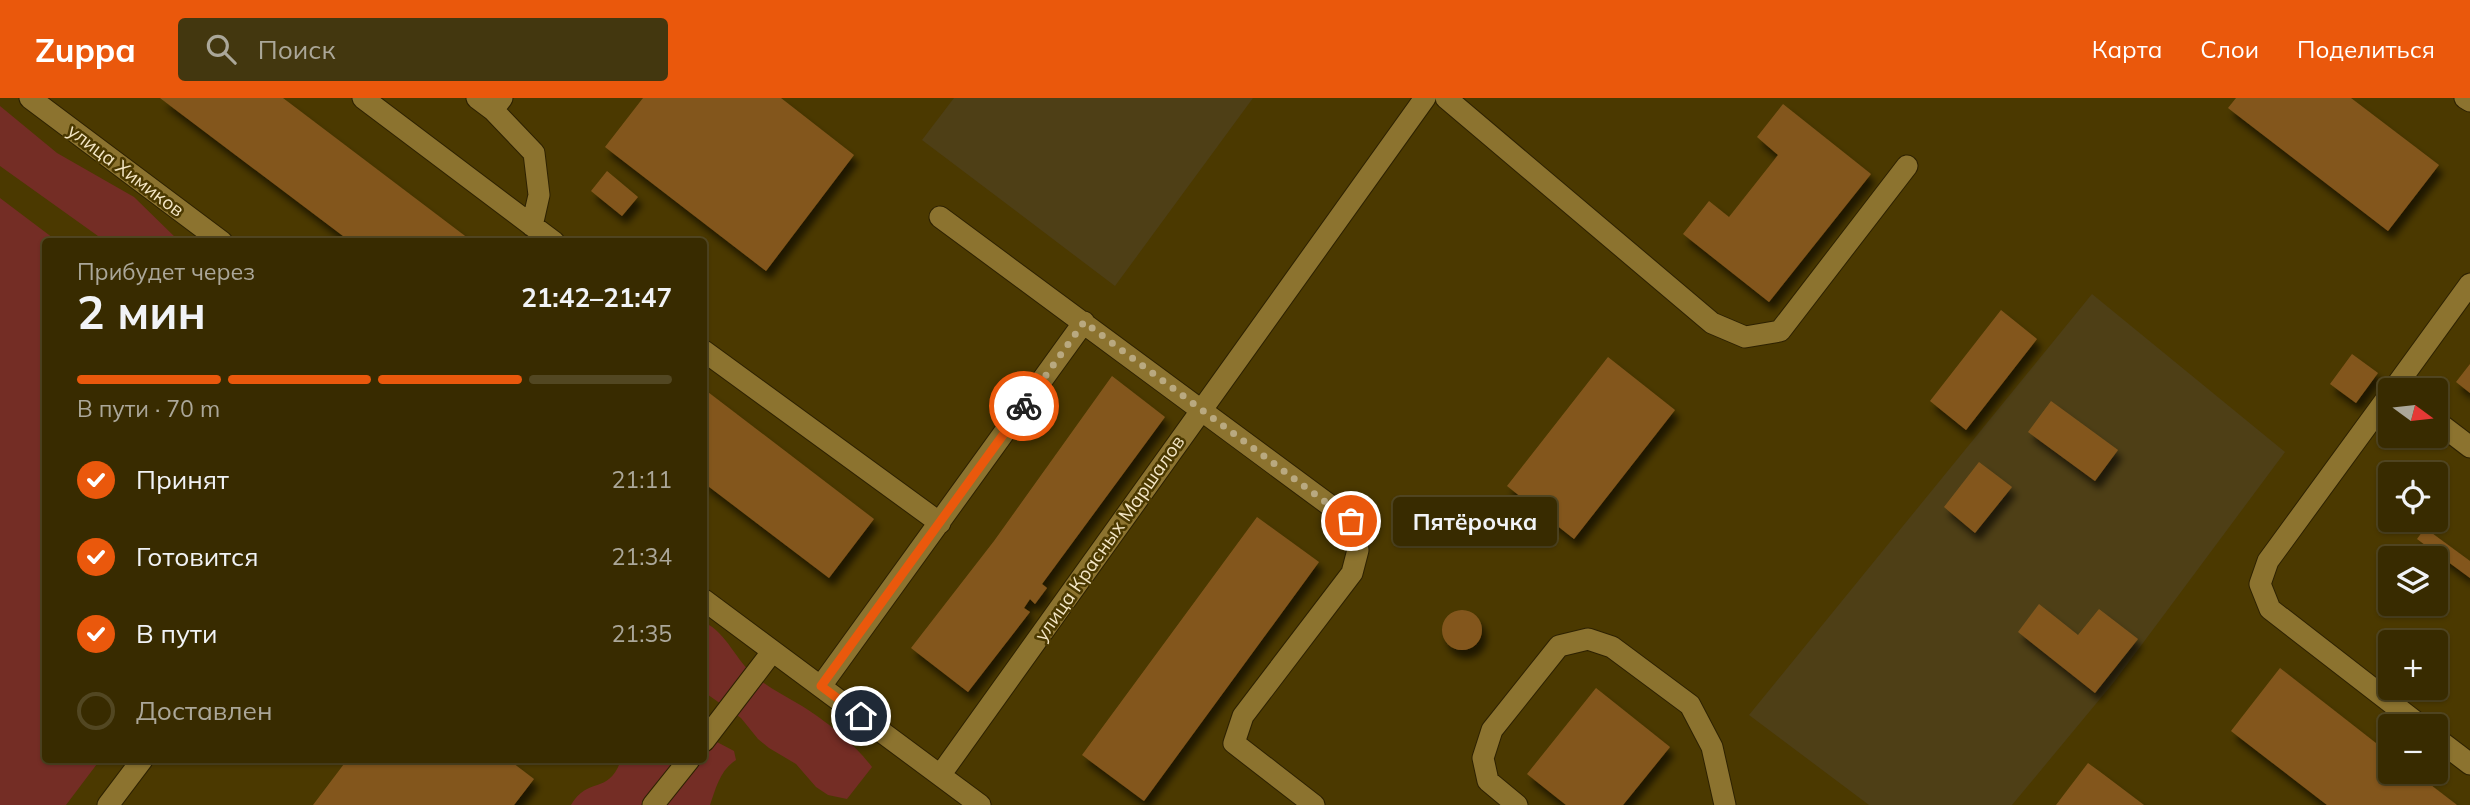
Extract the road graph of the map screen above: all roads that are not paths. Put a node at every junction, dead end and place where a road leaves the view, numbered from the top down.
1 (30, 98) edge
2 (363, 98) edge
3 (1425, 98) edge
4 (1446, 98) edge
5 (2465, 98) edge
6 (491, 102) edge
7 (2470, 102) edge
8 (1907, 166) dead end
9 (940, 217) dead end
10 (532, 226) junction
11 (217, 238) edge
12 (548, 238) edge
13 (2470, 284) edge
14 (1084, 322) junction
15 (707, 353) edge
16 (2403, 378) edge
17 (1201, 409) junction
18 (2378, 413) edge
19 (2448, 430) edge
20 (2470, 447) edge
21 (940, 523) junction
22 (707, 602) edge
23 (772, 652) junction
24 (821, 686) junction
25 (2406, 714) edge
26 (707, 737) edge
27 (2448, 747) edge
28 (140, 763) edge
29 (687, 763) edge
30 (2470, 764) edge
31 (941, 774) junction
32 (108, 805) edge
33 (653, 805) edge
34 (980, 805) edge
35 (1314, 805) edge
36 (1517, 805) edge
37 (1725, 805) edge

1 - 11 street, улица Химиков
2 - 10 street
3 - 17 street, улица Красных Маршалов
4 - 8 street
5 - 7 street
6 - 10 street
9 - 14 street
10 - 12 street
13 - 16 street
14 - 17 street
14 - 21 street
15 - 21 street
17 - 31 street, улица Красных Маршалов
17 - 35 street
18 - 25 street
19 - 20 street
21 - 24 street
22 - 23 street
23 - 24 street
23 - 26 street
24 - 31 street
27 - 30 street
28 - 32 street
29 - 33 street
31 - 34 street
36 - 37 street

